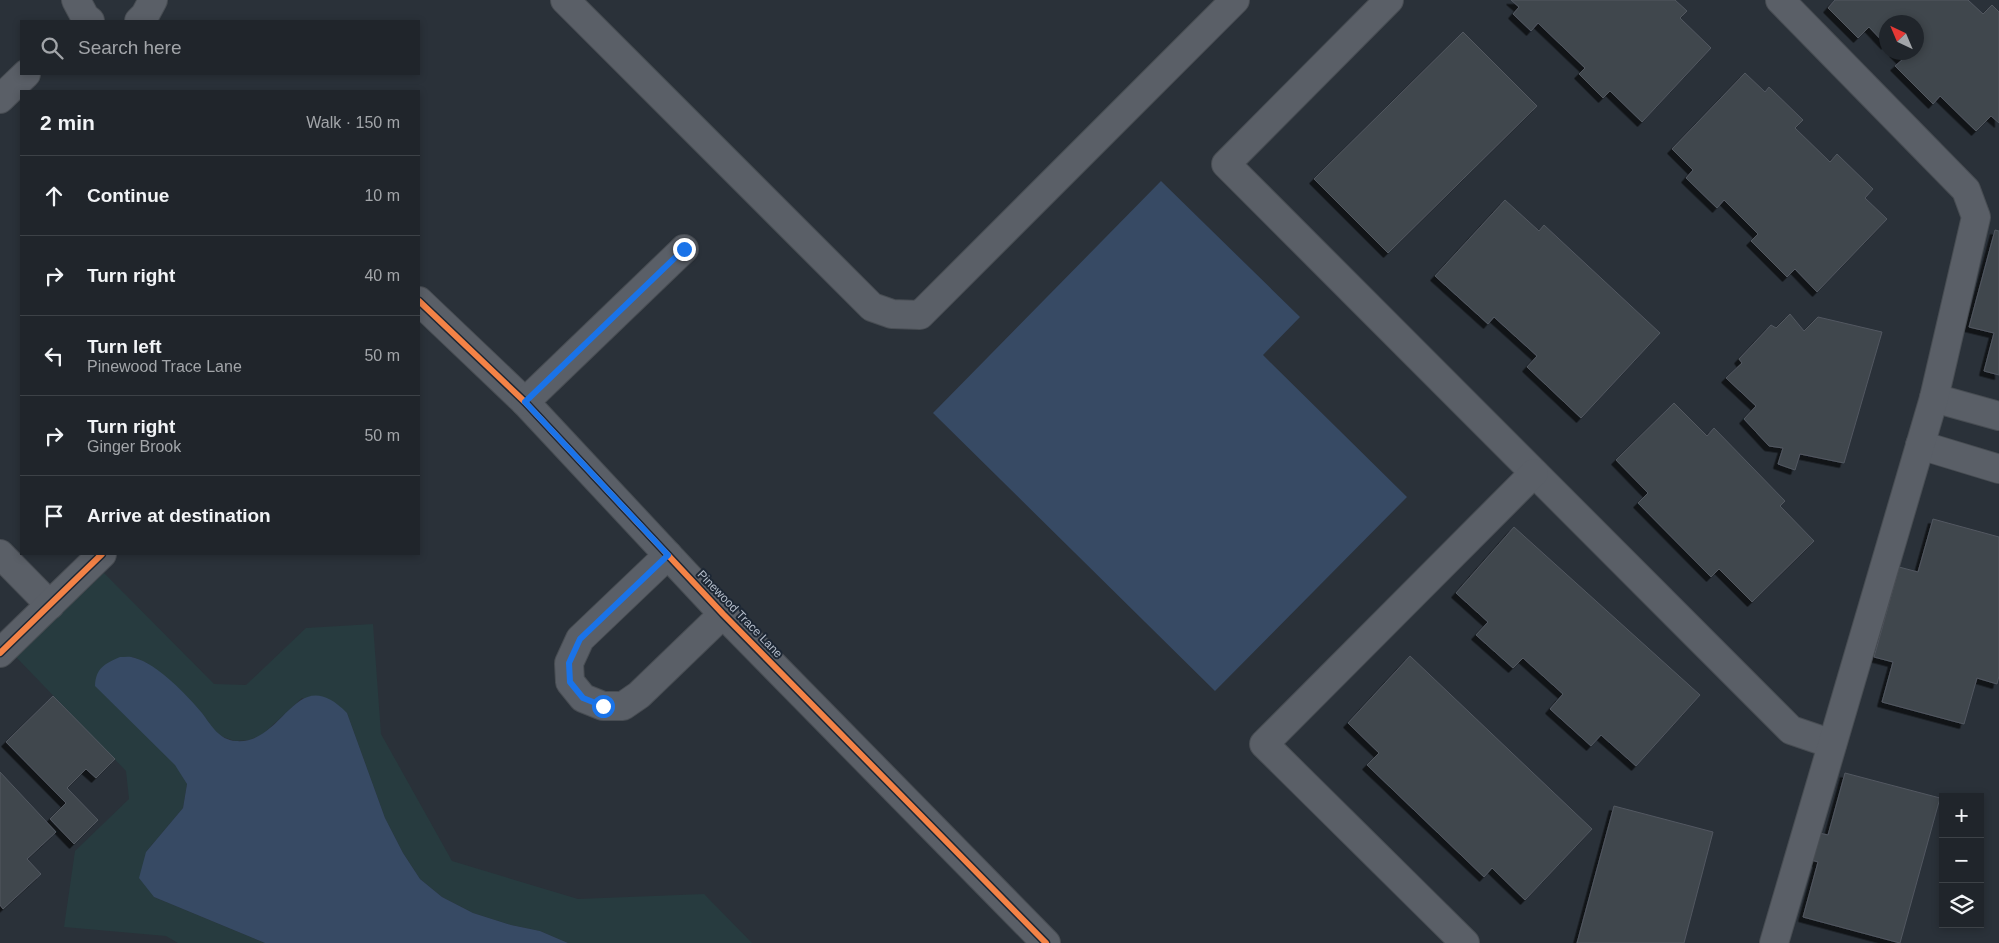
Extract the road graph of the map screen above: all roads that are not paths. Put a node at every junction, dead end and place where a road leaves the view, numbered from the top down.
1 (153, 0) edge
2 (565, 0) edge
3 (1235, 0) edge
4 (1389, 0) edge
5 (1780, 0) edge
6 (139, 20) edge
7 (25, 75) edge
8 (0, 99) edge
9 (684, 249) dead end
10 (420, 302) edge
11 (1934, 398) junction
12 (525, 402) junction
13 (1999, 416) edge
14 (1920, 445) junction
15 (1999, 469) edge
16 (1534, 474) junction
17 (0, 554) edge
18 (101, 555) edge
19 (668, 555) junction
20 (50, 605) junction
21 (723, 614) junction
22 (0, 653) edge
23 (1832, 744) junction
24 (1046, 943) edge
25 (1465, 943) edge
26 (1774, 943) edge

1 - 6 street
2 - 3 street
4 - 16 street
5 - 11 street
7 - 8 street
9 - 12 street
10 - 12 street, Pinewood Trace Lane
11 - 13 street
11 - 14 street
12 - 19 street, Pinewood Trace Lane
14 - 15 street
14 - 23 street
16 - 23 street
16 - 25 street
17 - 20 street
18 - 20 street
19 - 21 street, Pinewood Trace Lane
19 - 21 street
20 - 22 street
21 - 24 street, Pinewood Trace Lane
23 - 26 street

